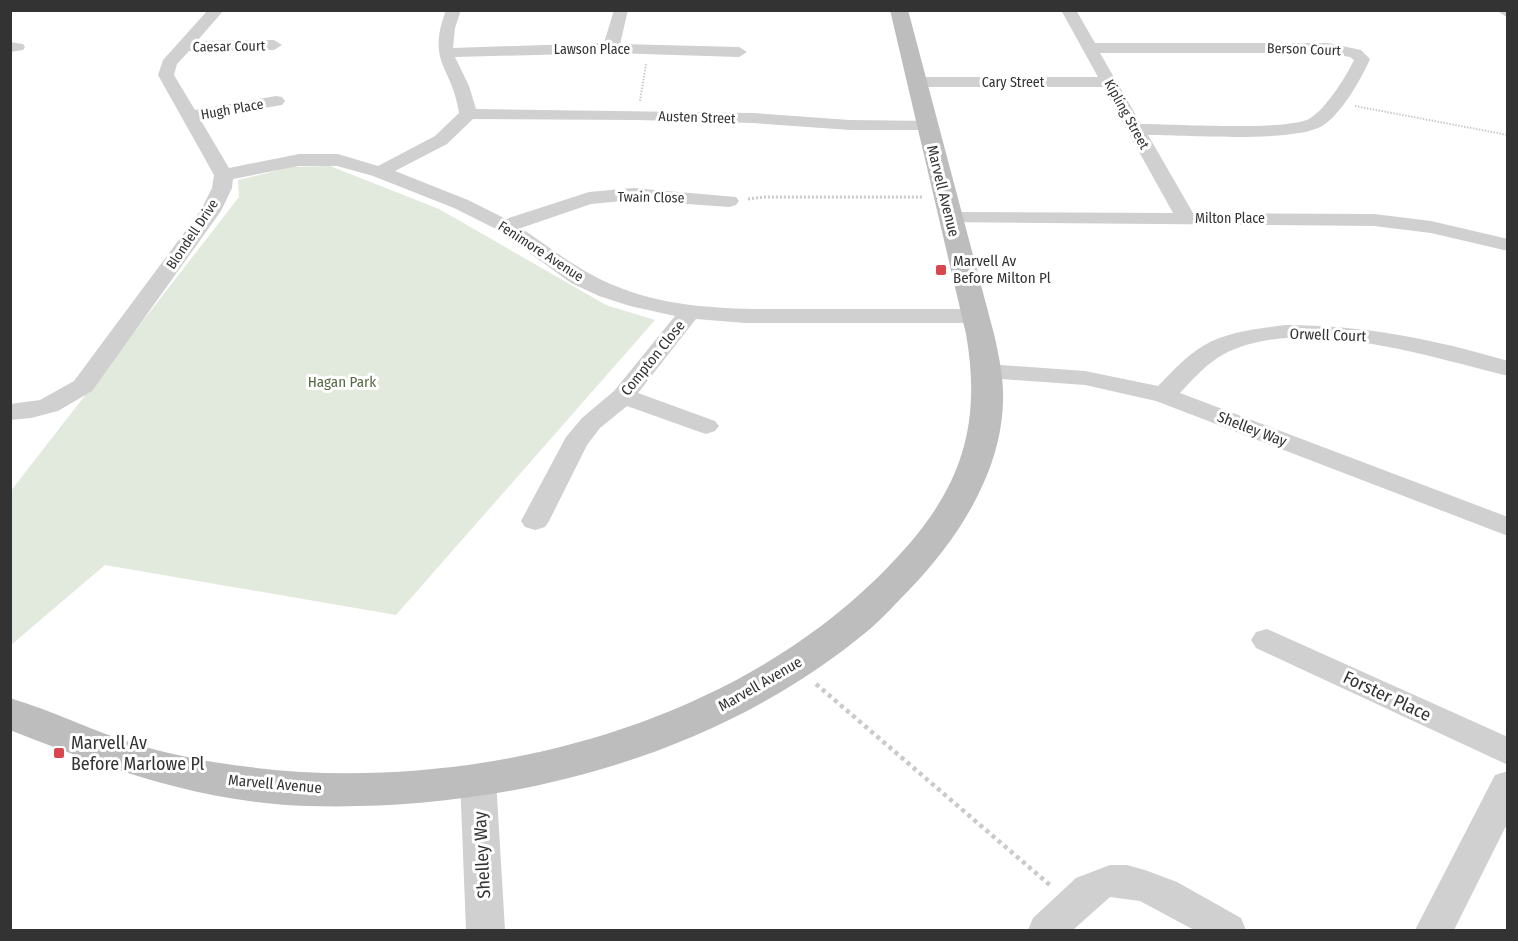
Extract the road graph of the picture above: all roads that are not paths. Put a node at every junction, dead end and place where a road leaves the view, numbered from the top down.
1 (217, 10) edge
2 (454, 10) edge
3 (621, 10) edge
4 (899, 10) edge
5 (1068, 10) edge
6 (1503, 10) edge
7 (1508, 14) edge
8 (273, 45) dead end
9 (184, 46) junction
10 (610, 48) junction
11 (1090, 48) junction
12 (739, 52) dead end
13 (445, 53) junction
14 (916, 82) junction
15 (1109, 82) junction
16 (276, 101) dead end
17 (468, 114) junction
18 (188, 116) junction
19 (927, 125) junction
20 (1135, 129) junction
21 (380, 172) junction
22 (224, 175) junction
23 (729, 201) road end
24 (940, 207) junction
25 (1186, 218) junction
26 (505, 226) junction
27 (1506, 241) edge
28 (690, 312) junction
29 (975, 316) junction
30 (1508, 369) edge
31 (987, 371) junction
32 (1163, 395) junction
33 (623, 396) junction
34 (10, 412) edge
35 (706, 426) dead end
36 (535, 521) dead end
37 (1508, 527) edge
38 (1267, 640) dead end
39 (10, 713) edge
40 (1508, 752) edge
41 (478, 779) junction
42 (1508, 785) edge
43 (486, 930) edge
44 (1047, 930) edge
45 (1227, 930) edge
46 (1434, 930) edge

1 - 9 street
2 - 13 street
3 - 10 street
4 - 14 street, Marvell Avenue
5 - 11 street, Kipling Street
6 - 7 street
8 - 9 street, Caesar Court
9 - 18 street
10 - 12 street, Lawson Place
10 - 13 street, Lawson Place
11 - 15 street, Kipling Street
11 - 20 street, Berson Court
13 - 17 street
14 - 15 street, Cary Street
14 - 19 street, Marvell Avenue
15 - 20 street, Kipling Street
16 - 18 street, Hugh Place
17 - 19 street, Austen Street
17 - 21 street
18 - 22 street
19 - 24 street, Marvell Avenue
20 - 25 street, Kipling Street
21 - 22 street, Fenimore Avenue
21 - 26 street, Fenimore Avenue
22 - 34 street, Blondell Drive
23 - 26 street, Twain Close
24 - 25 street, Milton Place
24 - 29 street, Marvell Avenue
25 - 27 street, Milton Place
26 - 28 street, Fenimore Avenue
28 - 29 street, Fenimore Avenue
28 - 33 street, Compton Close
29 - 31 street, Marvell Avenue
30 - 32 street, Orwell Court
31 - 32 street, Shelley Way
31 - 41 street, Marvell Avenue
32 - 37 street, Shelley Way
33 - 35 street
33 - 36 street, Compton Close
38 - 40 street, Forster Place
39 - 41 street, Marvell Avenue
41 - 43 street, Shelley Way
42 - 46 street
44 - 45 street

